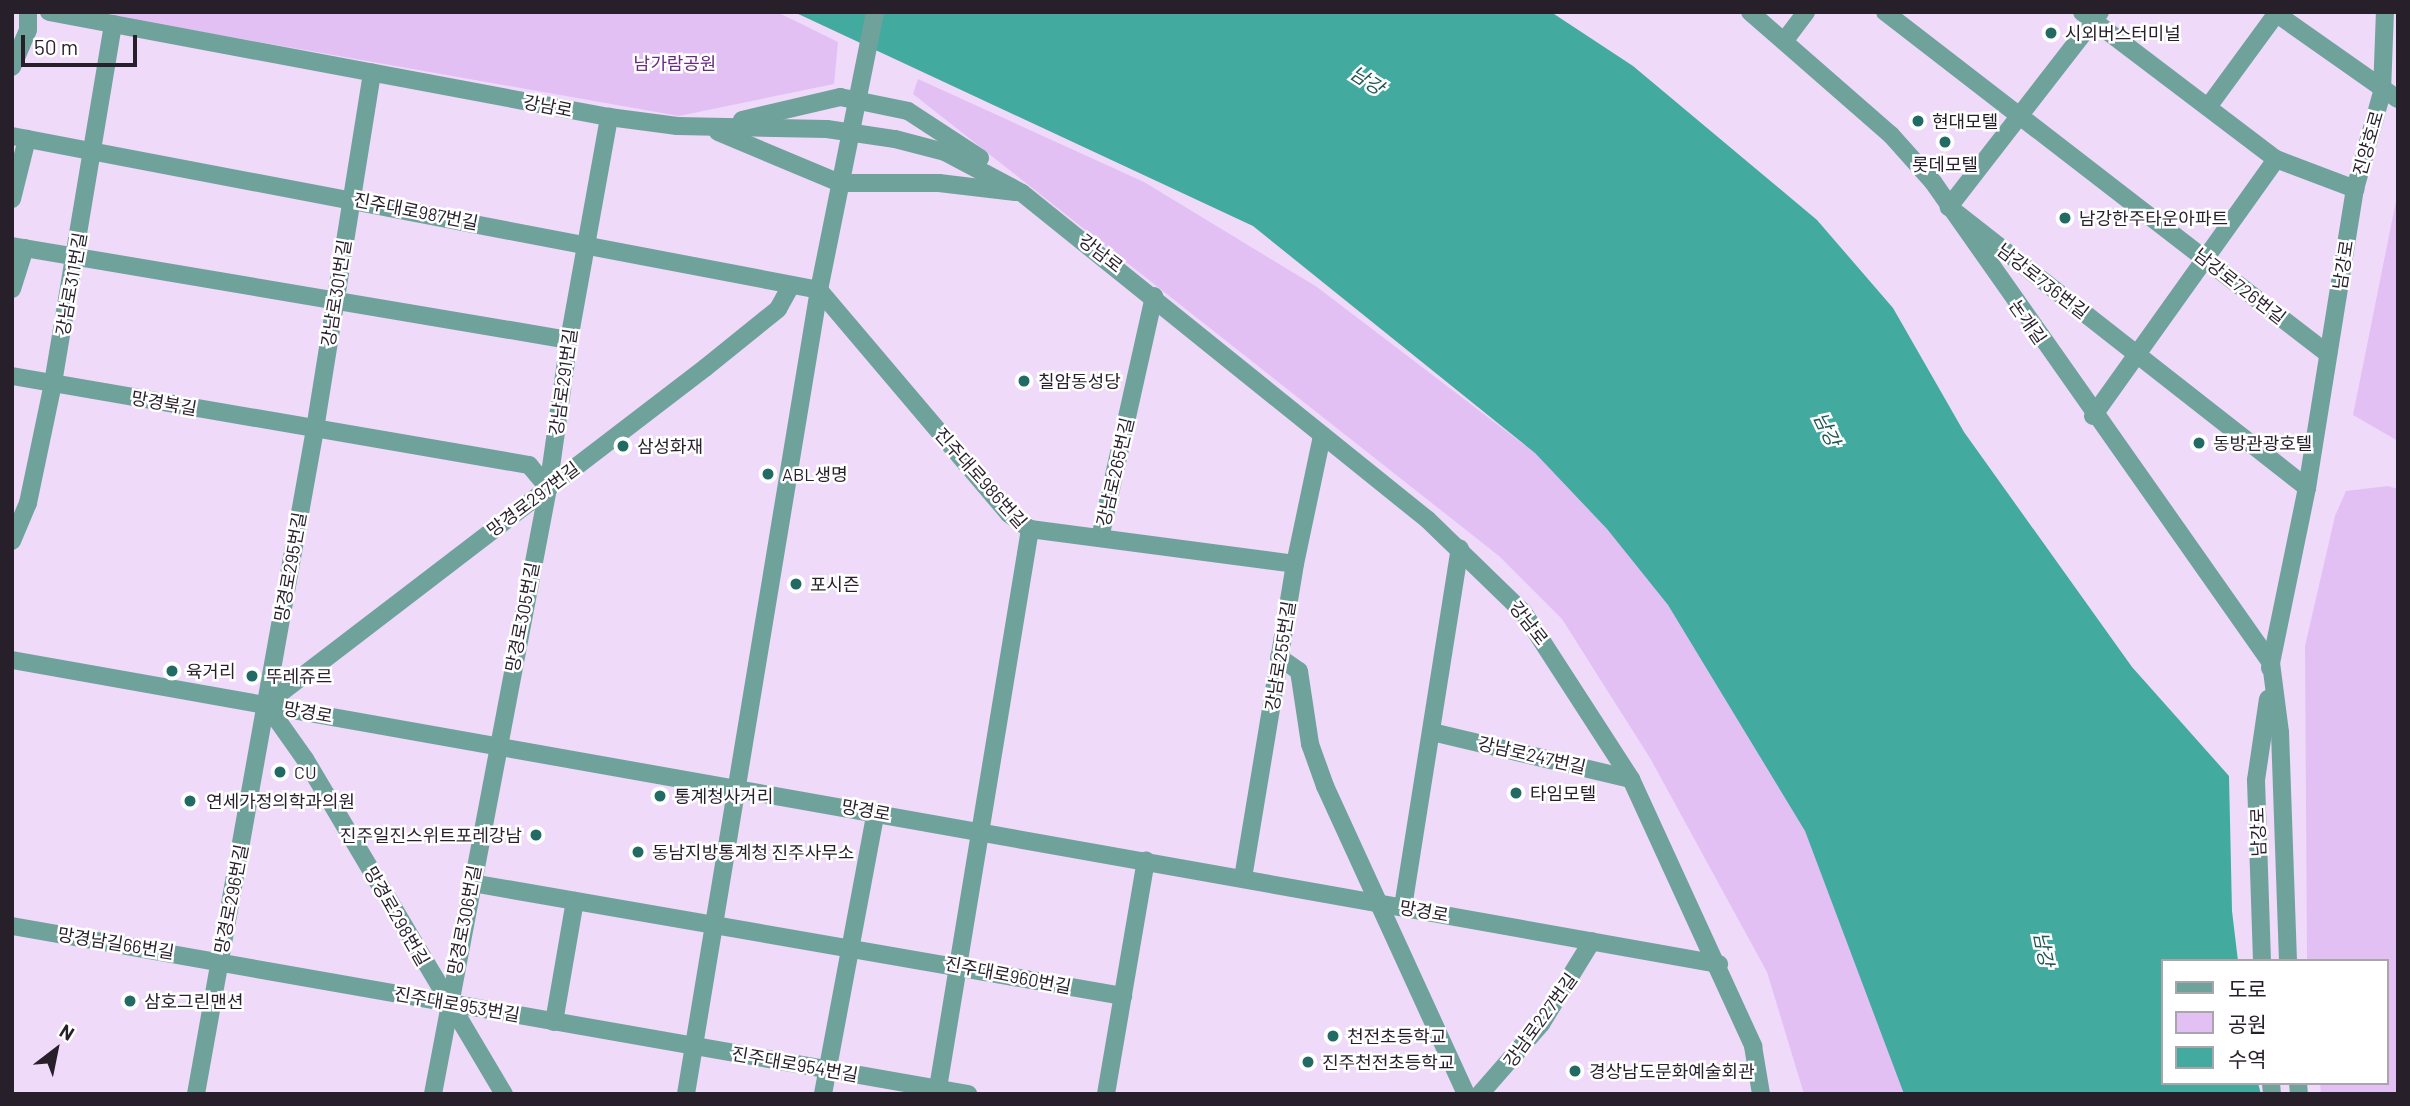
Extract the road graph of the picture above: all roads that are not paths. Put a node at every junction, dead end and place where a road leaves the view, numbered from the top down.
1 (28, 12) edge
2 (49, 12) edge
3 (875, 12) edge
4 (1751, 12) edge
5 (1806, 12) edge
6 (1885, 12) edge
7 (2385, 12) edge
8 (2275, 13) edge
9 (2091, 15) edge
10 (113, 24) junction
11 (1785, 40) junction
12 (12, 67) edge
13 (372, 73) junction
14 (2390, 96) edge
15 (2208, 107) junction
16 (2018, 116) junction
17 (609, 117) junction
18 (709, 128) junction
19 (20, 138) edge
20 (93, 149) junction
21 (2276, 159) junction
22 (840, 183) junction
23 (2355, 189) junction
24 (1022, 193) junction
25 (12, 199) edge
26 (351, 199) junction
27 (1949, 207) junction
28 (585, 243) junction
29 (18, 247) edge
30 (76, 258) junction
31 (2206, 259) junction
32 (791, 286) junction
33 (12, 289) edge
34 (819, 290) junction
35 (1154, 296) junction
36 (335, 299) junction
37 (569, 340) junction
38 (2328, 354) junction
39 (2138, 356) junction
40 (12, 376) edge
41 (53, 383) junction
42 (2093, 416) junction
43 (315, 429) junction
44 (1322, 436) junction
45 (548, 488) junction
46 (2307, 488) junction
47 (1030, 529) junction
48 (1100, 538) junction
49 (12, 541) edge
50 (1460, 548) junction
51 (1295, 564) junction
52 (1279, 657) junction
53 (12, 660) edge
54 (2270, 663) junction
55 (266, 704) junction
56 (1432, 732) junction
57 (496, 746) junction
58 (1631, 779) junction
59 (739, 787) junction
60 (876, 811) junction
61 (982, 831) junction
62 (1146, 860) junction
63 (1243, 878) junction
64 (472, 883) junction
65 (575, 901) junction
66 (1380, 903) junction
67 (1404, 907) junction
68 (717, 925) junction
69 (12, 926) edge
70 (1592, 941) junction
71 (849, 947) junction
72 (2262, 959) edge
73 (2288, 959) edge
74 (219, 960) junction
75 (956, 964) junction
76 (1719, 964) junction
77 (1123, 996) junction
78 (447, 1003) junction
79 (554, 1022) junction
80 (695, 1047) junction
81 (827, 1070) junction
82 (937, 1091) edge
83 (196, 1094) edge
84 (433, 1094) edge
85 (504, 1094) edge
86 (686, 1094) edge
87 (823, 1094) edge
88 (968, 1094) edge
89 (1106, 1094) edge
90 (1466, 1094) edge
91 (1480, 1094) edge
92 (1761, 1094) edge

1 - 12 street
2 - 10 street, 강남로
3 - 22 street
4 - 11 street, 논개길
5 - 11 street
6 - 16 street, 남강로726번길
7 - 14 street, 진양호로
8 - 14 street
8 - 15 street
9 - 15 street
9 - 16 street
10 - 13 street, 강남로
10 - 20 street, 강남로311번길
11 - 27 street, 논개길
13 - 17 street, 강남로
13 - 26 street, 강남로301번길
14 - 23 street, 진양호로
15 - 21 street
16 - 27 street
16 - 31 street, 남강로726번길
17 - 18 street, 강남로
17 - 28 street, 강남로291번길
18 - 22 street
18 - 24 street, 강남로
18 - 24 street
19 - 20 street, 진주대로987번길
19 - 25 street
20 - 26 street, 진주대로987번길
20 - 30 street, 강남로311번길
21 - 23 street
21 - 31 street
22 - 24 street
22 - 34 street
23 - 38 street, 남강로
24 - 35 street, 강남로
26 - 28 street, 진주대로987번길
26 - 36 street, 강남로301번길
27 - 39 street, 남강로736번길
27 - 42 street, 논개길
28 - 32 street, 진주대로987번길
28 - 37 street, 강남로291번길
29 - 30 street
29 - 33 street
30 - 36 street
30 - 41 street, 강남로311번길
31 - 38 street, 남강로726번길
31 - 39 street
32 - 34 street, 진주대로987번길
32 - 45 street, 망경로297번길
34 - 47 street, 진주대로986번길
34 - 59 street
35 - 44 street, 강남로
35 - 48 street, 강남로265번길
36 - 37 street
36 - 43 street, 강남로301번길
37 - 45 street, 강남로291번길
38 - 46 street, 남강로
39 - 42 street
39 - 46 street, 남강로736번길
40 - 41 street, 망경북길
41 - 43 street, 망경북길
41 - 49 street, 강남로311번길
42 - 54 street, 논개길
43 - 45 street
43 - 55 street, 망경로295번길
44 - 50 street, 강남로
44 - 51 street, 강남로255번길
45 - 55 street, 망경로297번길
45 - 57 street, 망경로305번길
46 - 54 street, 남강로
47 - 48 street
47 - 61 street, 진주대로986번길
48 - 51 street, 강남로265번길
50 - 56 street
50 - 58 street, 강남로
51 - 52 street, 강남로255번길
52 - 63 street, 강남로255번길
52 - 66 street
53 - 55 street, 망경로
54 - 72 street, 남강로
54 - 73 street, 남강로
55 - 57 street, 망경로
55 - 74 street, 망경로296번길
55 - 78 street, 망경로298번길
56 - 58 street, 강남로247번길
56 - 67 street
57 - 59 street, 망경로
57 - 64 street, 망경로306번길
58 - 76 street, 강남로
59 - 60 street, 망경로
59 - 68 street
60 - 61 street, 망경로
60 - 71 street
61 - 62 street, 망경로
61 - 75 street, 진주대로986번길
62 - 63 street, 망경로
62 - 77 street
63 - 66 street, 망경로
64 - 65 street, 진주대로960번길
64 - 78 street, 망경로306번길
65 - 68 street, 진주대로960번길
65 - 79 street
66 - 67 street, 망경로
66 - 90 street
67 - 70 street, 망경로
68 - 71 street, 진주대로960번길
68 - 80 street
69 - 74 street, 망경남길66번길
70 - 76 street, 망경로
70 - 91 street, 강남로227번길
71 - 75 street, 진주대로960번길
71 - 81 street
74 - 78 street, 진주대로953번길
74 - 83 street, 망경로296번길
75 - 77 street, 진주대로960번길
75 - 82 street, 진주대로986번길
76 - 92 street, 강남로
77 - 89 street
78 - 79 street, 진주대로953번길
78 - 84 street, 망경로306번길
78 - 85 street, 망경로298번길
79 - 80 street, 진주대로953번길
80 - 81 street, 진주대로954번길
80 - 86 street
81 - 82 street, 진주대로954번길
81 - 87 street
82 - 88 street, 진주대로954번길

